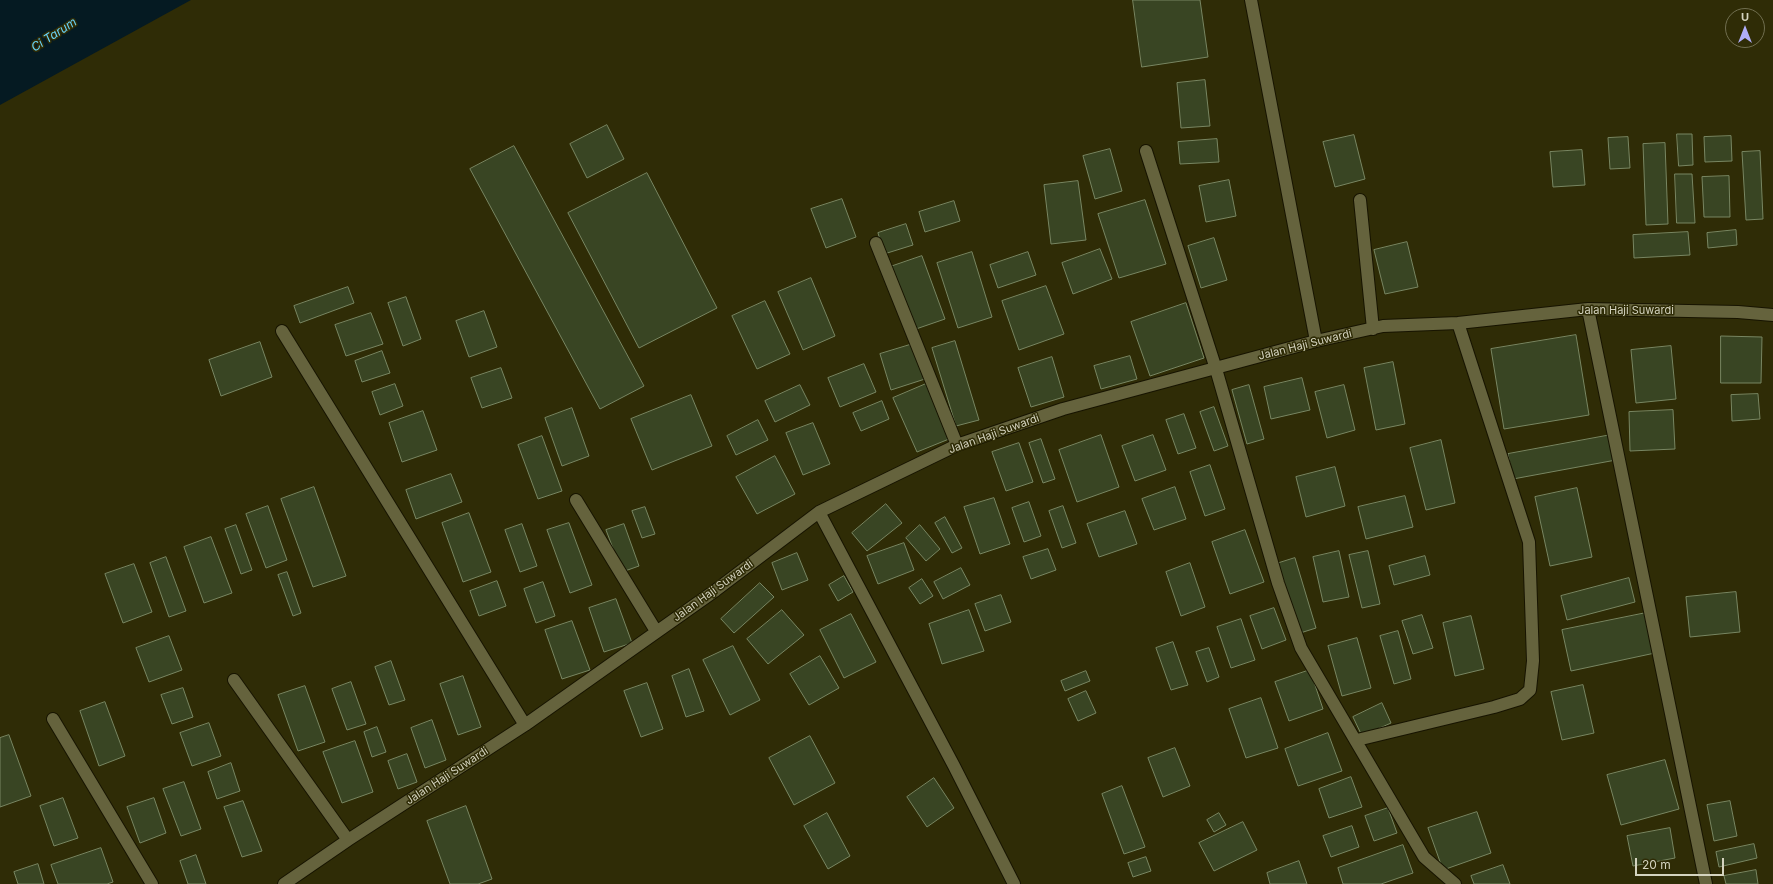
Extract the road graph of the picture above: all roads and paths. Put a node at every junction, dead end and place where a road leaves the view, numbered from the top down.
1 (1251, 0) edge
2 (1146, 152) dead end
3 (1360, 200) dead end
4 (876, 243) dead end
5 (1588, 309) junction
6 (1773, 315) edge
7 (1458, 323) junction
8 (1372, 329) junction
9 (282, 331) dead end
10 (1316, 341) junction
11 (1216, 369) junction
12 (957, 445) junction
13 (576, 500) dead end
14 (819, 512) junction
15 (656, 631) junction
16 (234, 680) dead end
17 (53, 719) dead end
18 (525, 725) junction
19 (1357, 740) junction
20 (348, 840) junction
21 (152, 884) edge
22 (284, 884) edge
23 (1014, 884) edge
24 (1455, 884) edge
25 (1706, 884) edge

1 - 10 street
2 - 11 street
3 - 8 street
4 - 12 street
5 - 6 street, Jalan Haji Suwardi
5 - 7 street, Jalan Haji Suwardi
5 - 25 street
7 - 8 street, Jalan Haji Suwardi
7 - 19 street
8 - 10 street, Jalan Haji Suwardi
9 - 18 street
10 - 11 street, Jalan Haji Suwardi
11 - 12 street, Jalan Haji Suwardi
11 - 19 street
12 - 14 street, Jalan Haji Suwardi
13 - 15 street
14 - 15 street, Jalan Haji Suwardi
14 - 23 street
15 - 18 street, Jalan Haji Suwardi
16 - 20 street
17 - 21 street
18 - 20 street, Jalan Haji Suwardi
19 - 24 street
20 - 22 street, Jalan Haji Suwardi

